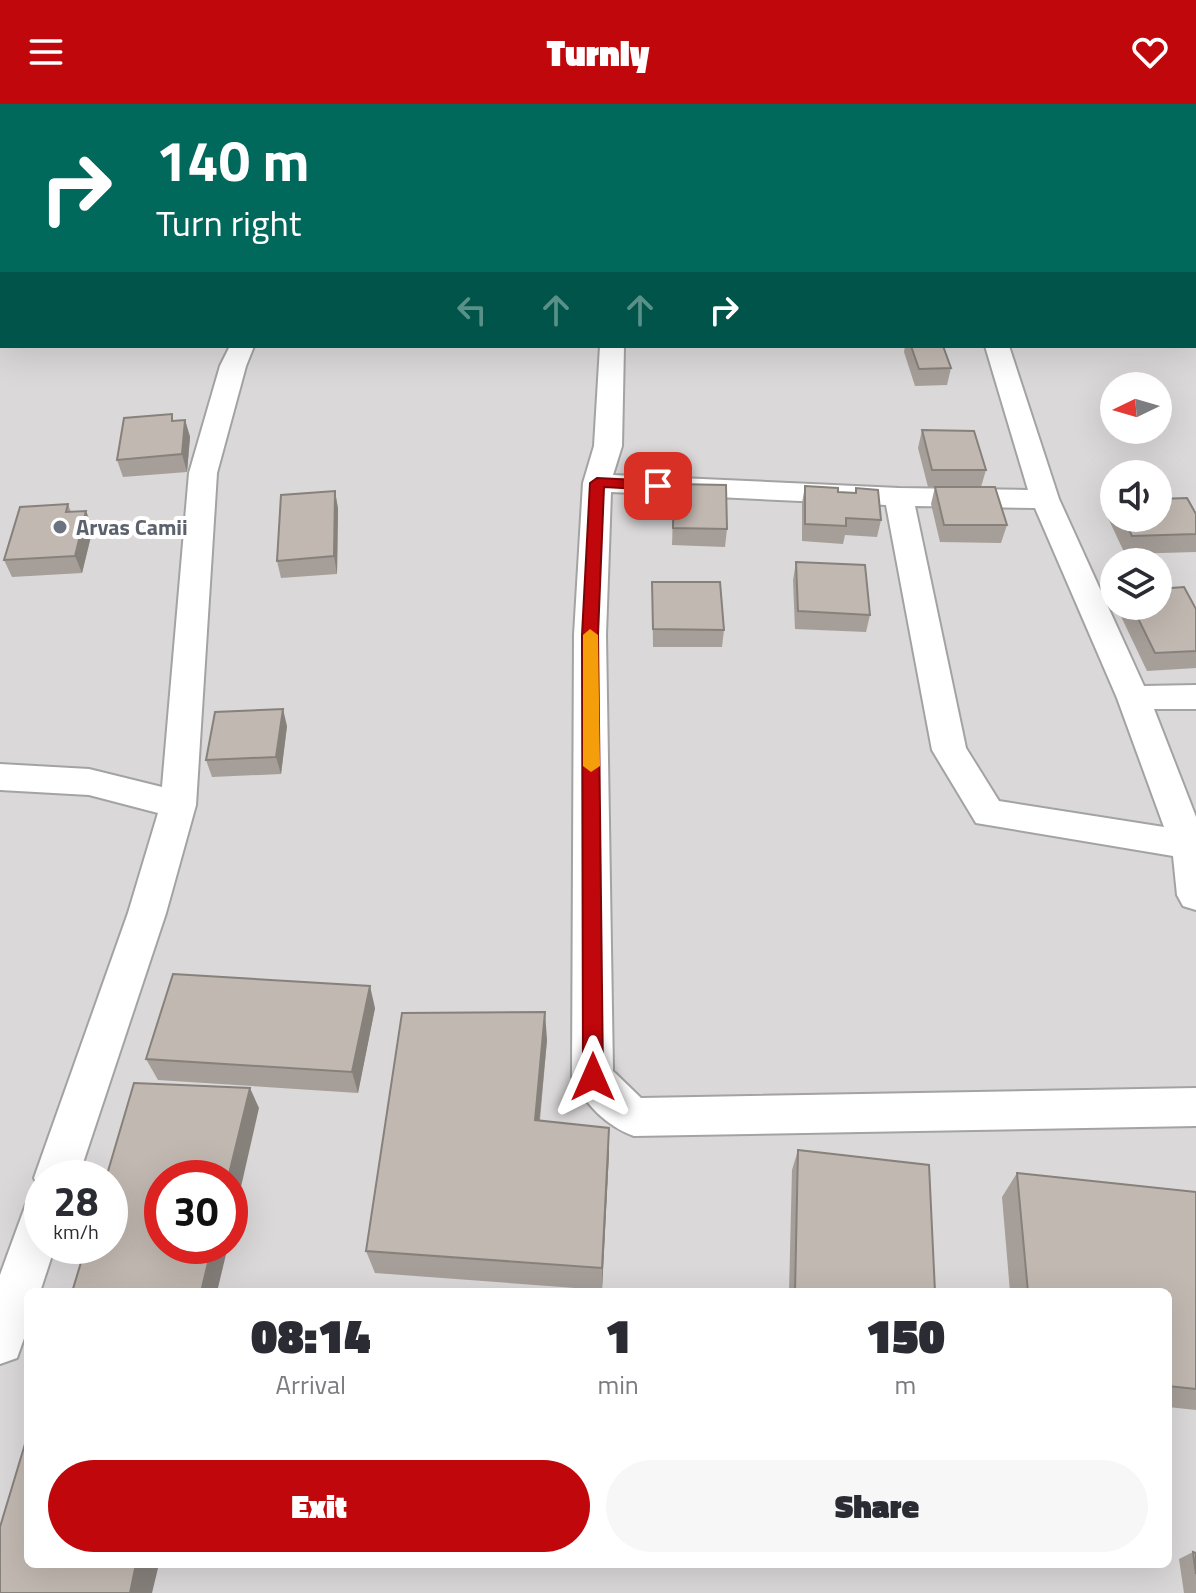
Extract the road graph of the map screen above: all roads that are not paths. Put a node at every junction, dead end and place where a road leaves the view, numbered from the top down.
1 (241, 348) edge
2 (612, 348) edge
3 (998, 348) edge
4 (597, 483) junction
5 (899, 497) junction
6 (1045, 499) junction
7 (1196, 697) edge
8 (1133, 698) junction
9 (0, 777) edge
10 (178, 805) junction
11 (1189, 845) junction
12 (1196, 895) edge
13 (1196, 1107) edge
14 (62, 1160) edge
15 (27, 1264) edge
16 (0, 1341) edge

1 - 10 street
2 - 4 street
3 - 6 street
4 - 5 street
4 - 13 street
5 - 6 street
5 - 11 street
6 - 8 street
7 - 8 street
8 - 11 street
9 - 10 street
10 - 14 street
11 - 12 street
15 - 16 street

